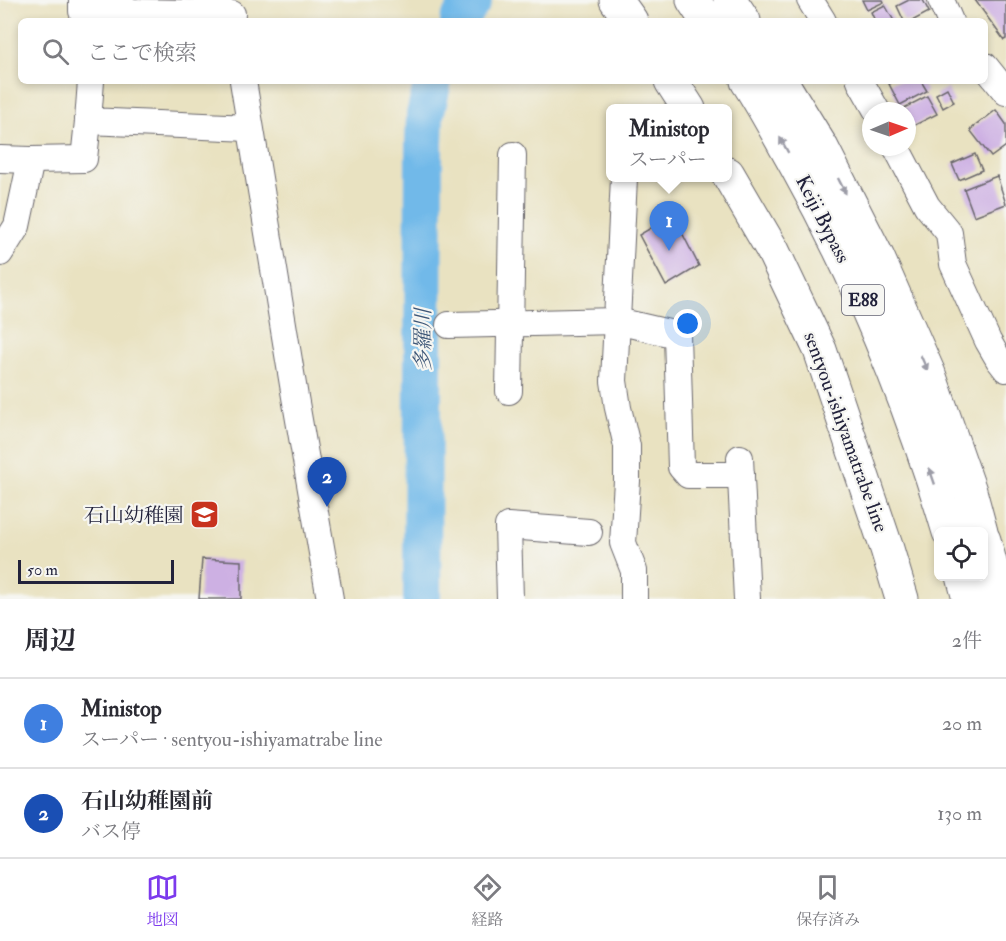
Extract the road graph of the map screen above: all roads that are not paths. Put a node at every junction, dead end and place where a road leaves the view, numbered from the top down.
1 (693, 0) edge
2 (730, 0) edge
3 (810, 0) edge
4 (941, 0) edge
5 (91, 11) edge
6 (232, 12) edge
7 (705, 18) edge
8 (742, 18) edge
9 (822, 18) edge
10 (949, 18) edge
11 (988, 70) edge
12 (91, 84) edge
13 (243, 84) edge
14 (749, 84) edge
15 (784, 84) edge
16 (862, 84) edge
17 (1006, 92) edge
18 (871, 102) edge
19 (88, 121) junction
20 (250, 128) junction
21 (513, 155) dead end
22 (901, 156) edge
23 (0, 159) edge
24 (31, 160) junction
25 (732, 181) edge
26 (624, 182) edge
27 (0, 253) edge
28 (617, 321) junction
29 (510, 323) junction
30 (449, 325) dead end
31 (1006, 369) edge
32 (509, 391) dead end
33 (949, 527) edge
34 (980, 527) edge
35 (589, 532) dead end
36 (988, 555) edge
37 (964, 581) edge
38 (330, 599) edge
39 (510, 599) edge
40 (634, 599) edge
41 (747, 599) edge
42 (902, 599) edge
43 (969, 599) edge
44 (1000, 599) edge

1 - 7 main road
2 - 8 main road
3 - 9 street
4 - 10 street
5 - 6 street
11 - 17 street
12 - 19 street
13 - 20 street
33 -> 14 main road, Keiji Bypass / E88
15 -> 34 main road, Keiji Bypass / E88
16 - 18 street
19 - 20 street
19 - 24 street
20 - 38 street
21 - 29 street
22 - 31 street
23 - 24 street
24 - 27 street
25 - 42 main road, sentyou-ishiyamatrabe line
26 - 28 street
28 - 29 street
28 - 40 street
28 - 41 street
29 - 30 street
29 - 32 street
35 - 39 street
36 - 44 main road
37 - 43 main road

